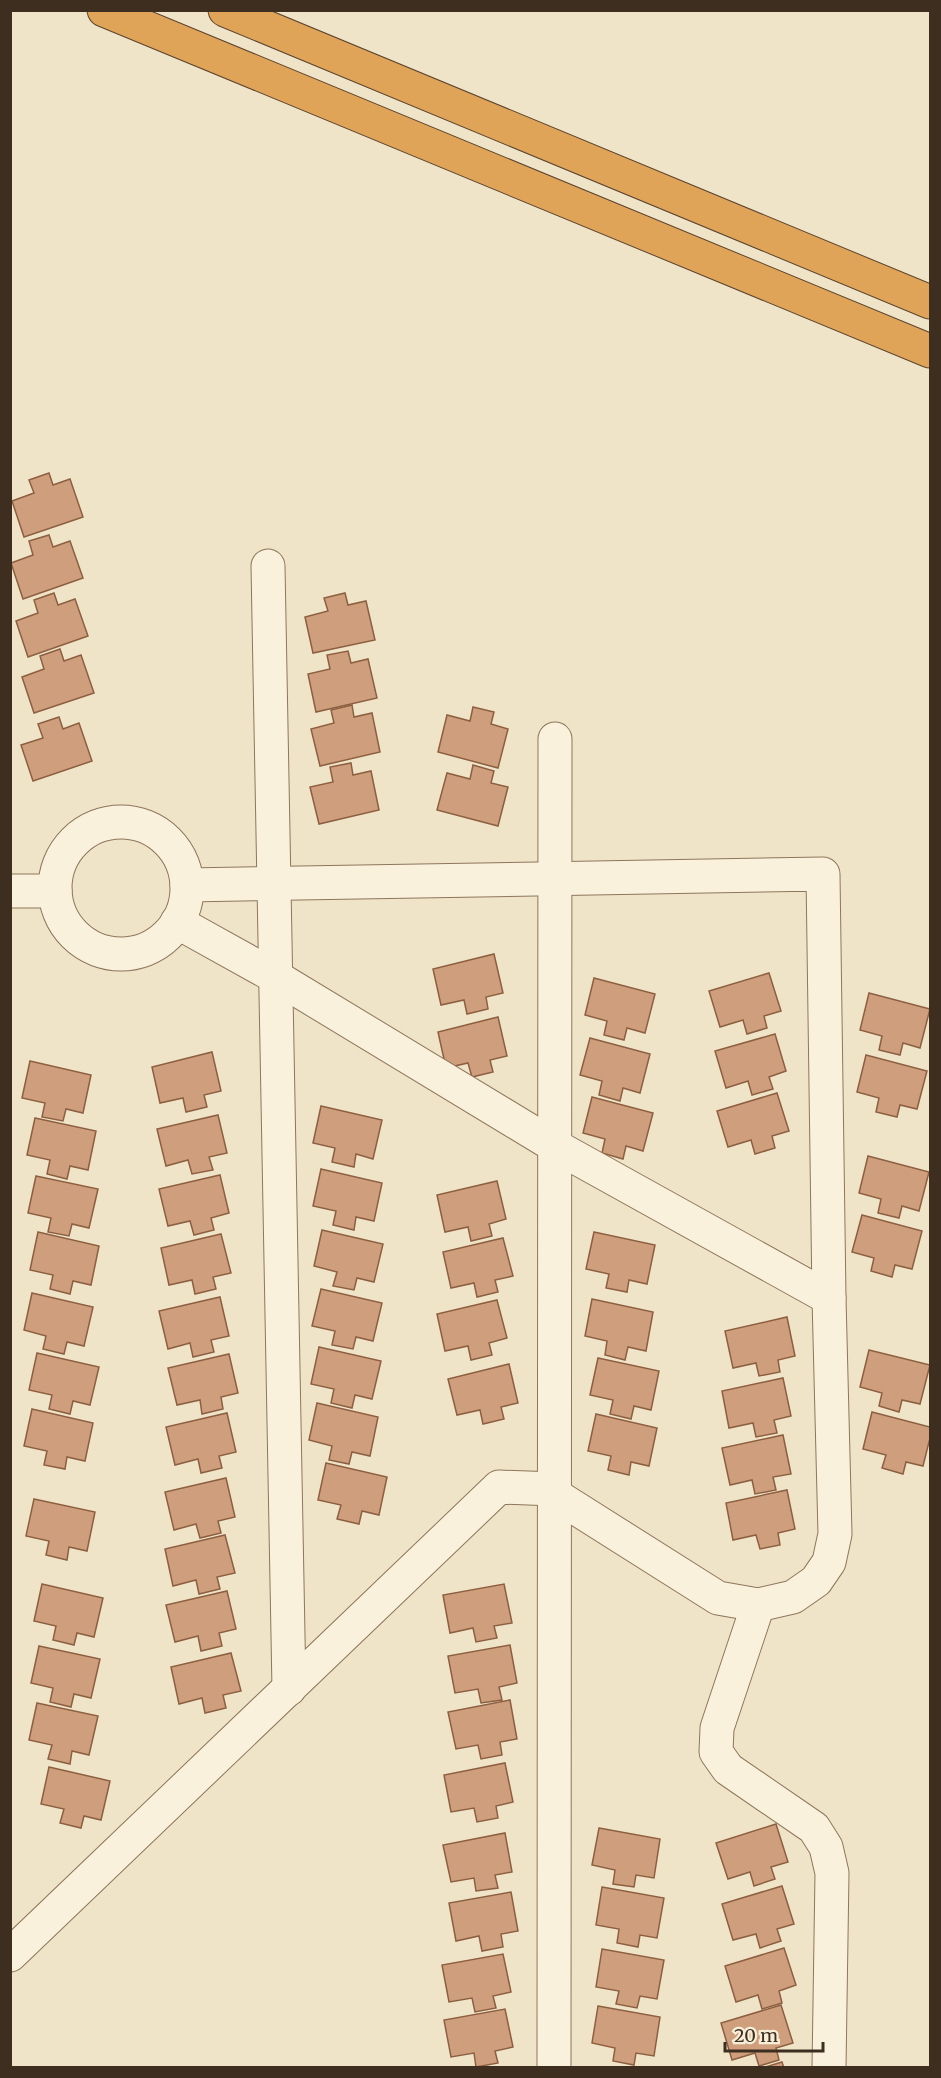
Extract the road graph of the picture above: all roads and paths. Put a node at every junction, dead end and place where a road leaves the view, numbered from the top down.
1 (104, 10) edge
2 (225, 10) edge
3 (930, 302) edge
4 (930, 351) edge
5 (268, 566) dead end
6 (555, 739) dead end
7 (555, 879) junction
8 (274, 884) junction
9 (187, 885) junction
10 (10, 891) edge
11 (55, 891) junction
12 (177, 922) junction
13 (276, 977) junction
14 (555, 1146) junction
15 (829, 1298) junction
16 (555, 1492) junction
17 (758, 1605) junction
18 (289, 1689) junction
19 (15, 1942) edge
20 (554, 2067) edge
21 (829, 2067) edge

1 - 4 highway
2 - 3 highway
5 - 8 street
6 - 7 street
7 - 8 street
7 - 14 street
7 - 15 street
8 - 9 street
8 - 13 street
9 - 11 street
9 - 12 street
10 - 11 street
11 - 12 street
12 - 13 street
13 - 14 street
13 - 18 street
14 - 15 street
14 - 16 street
15 - 17 street
16 - 17 street
16 - 18 street
16 - 20 street
17 - 21 street
18 - 19 street

